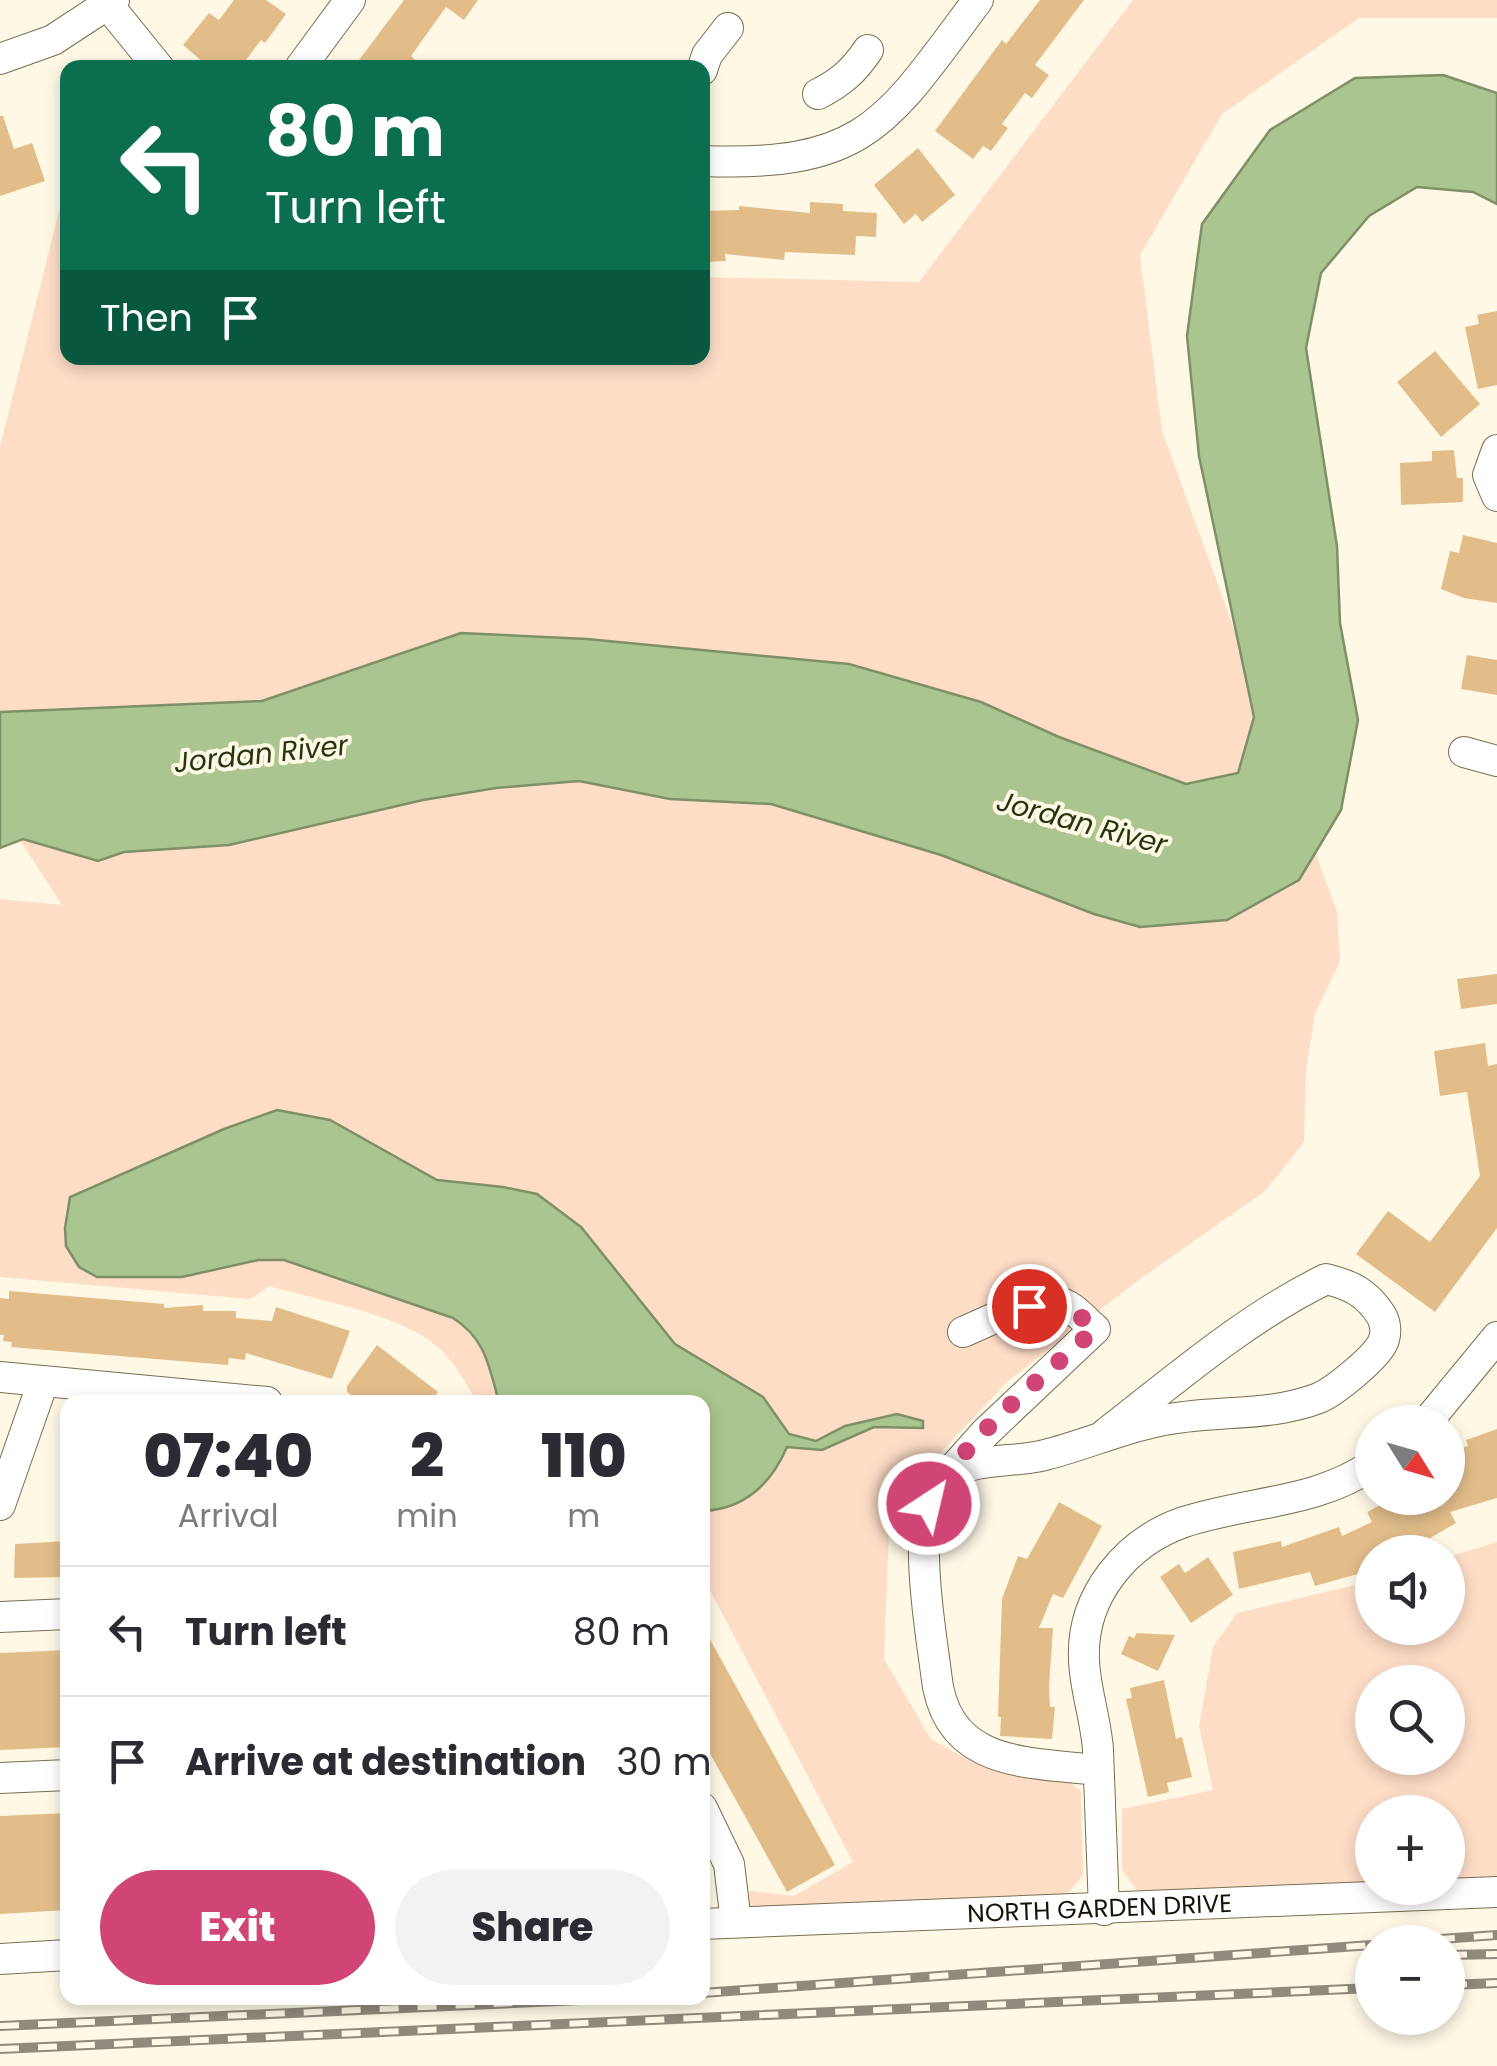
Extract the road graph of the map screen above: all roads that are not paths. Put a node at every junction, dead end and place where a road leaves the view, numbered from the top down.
1 (350, 0) edge
2 (978, 0) edge
3 (111, 3) edge
4 (728, 28) dead end
5 (868, 50) dead end
6 (0, 59) edge
7 (153, 60) edge
8 (306, 60) edge
9 (705, 60) edge
10 (818, 94) dead end
11 (710, 161) edge
12 (1497, 450) edge
13 (1497, 496) edge
14 (1464, 752) dead end
15 (1497, 761) edge
16 (964, 1332) dead end
17 (1497, 1336) edge
18 (1486, 1371) edge
19 (0, 1377) edge
20 (43, 1382) junction
21 (188, 1395) edge
22 (1447, 1405) edge
23 (1106, 1434) junction
24 (1355, 1475) edge
25 (942, 1481) junction
26 (0, 1505) edge
27 (60, 1614) edge
28 (0, 1617) edge
29 (1098, 1770) junction
30 (60, 1775) edge
31 (0, 1778) edge
32 (710, 1825) edge
33 (1497, 1892) edge
34 (1104, 1910) junction
35 (736, 1922) junction
36 (710, 1924) edge
37 (60, 1955) edge
38 (0, 1959) edge

1 - 8 street
2 - 11 street
3 - 6 street
3 - 7 street
4 - 9 street
5 - 10 street
12 - 13 street
14 - 15 street
16 - 25 street
17 - 18 street
18 - 22 street
19 - 20 street
20 - 21 street
20 - 26 street
23 - 23 street
23 - 25 street
24 - 29 street
25 - 29 street
27 - 28 street
29 - 34 street
30 - 31 street
32 - 35 street
33 - 34 street, NORTH GARDEN DRIVE
34 - 35 street, NORTH GARDEN DRIVE
35 - 36 street, NORTH GARDEN DRIVE
37 - 38 street

